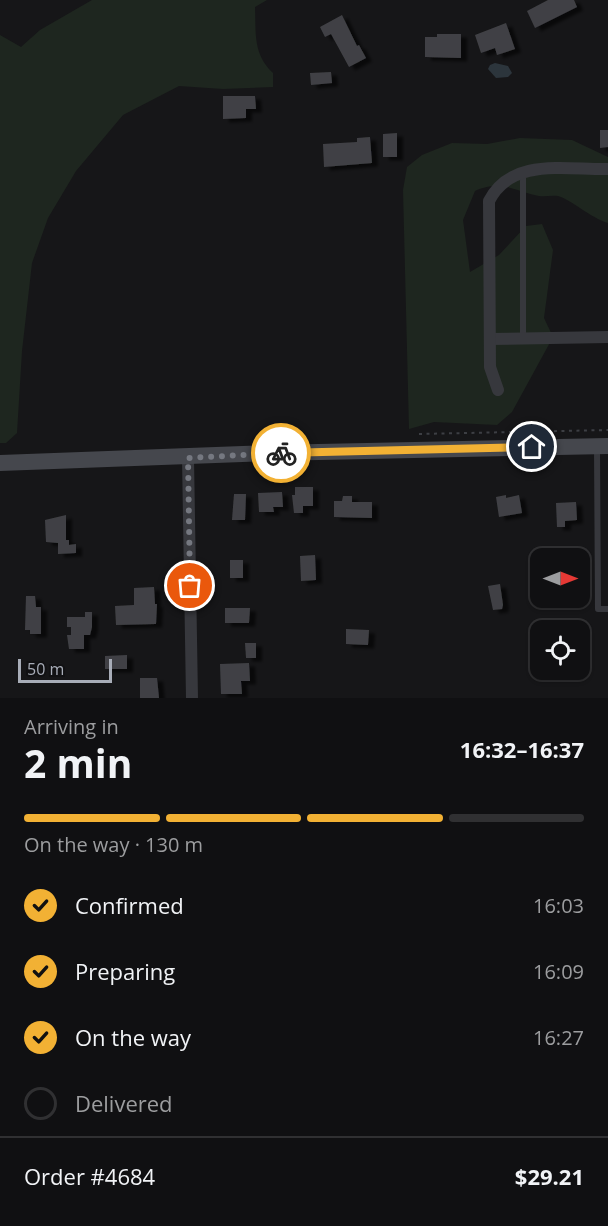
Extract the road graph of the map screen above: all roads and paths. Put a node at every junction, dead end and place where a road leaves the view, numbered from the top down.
1 (608, 169) edge
2 (523, 171) junction
3 (608, 337) edge
4 (523, 338) junction
5 (490, 339) junction
6 (498, 390) dead end
7 (603, 446) edge
8 (188, 458) junction
9 (0, 463) edge
10 (608, 609) edge
11 (192, 698) edge

1 - 2 street
2 - 4 lane
2 - 5 street
3 - 4 street
4 - 5 street
5 - 6 street
7 - 8 main road
7 - 10 lane
8 - 9 main road
8 - 11 street

